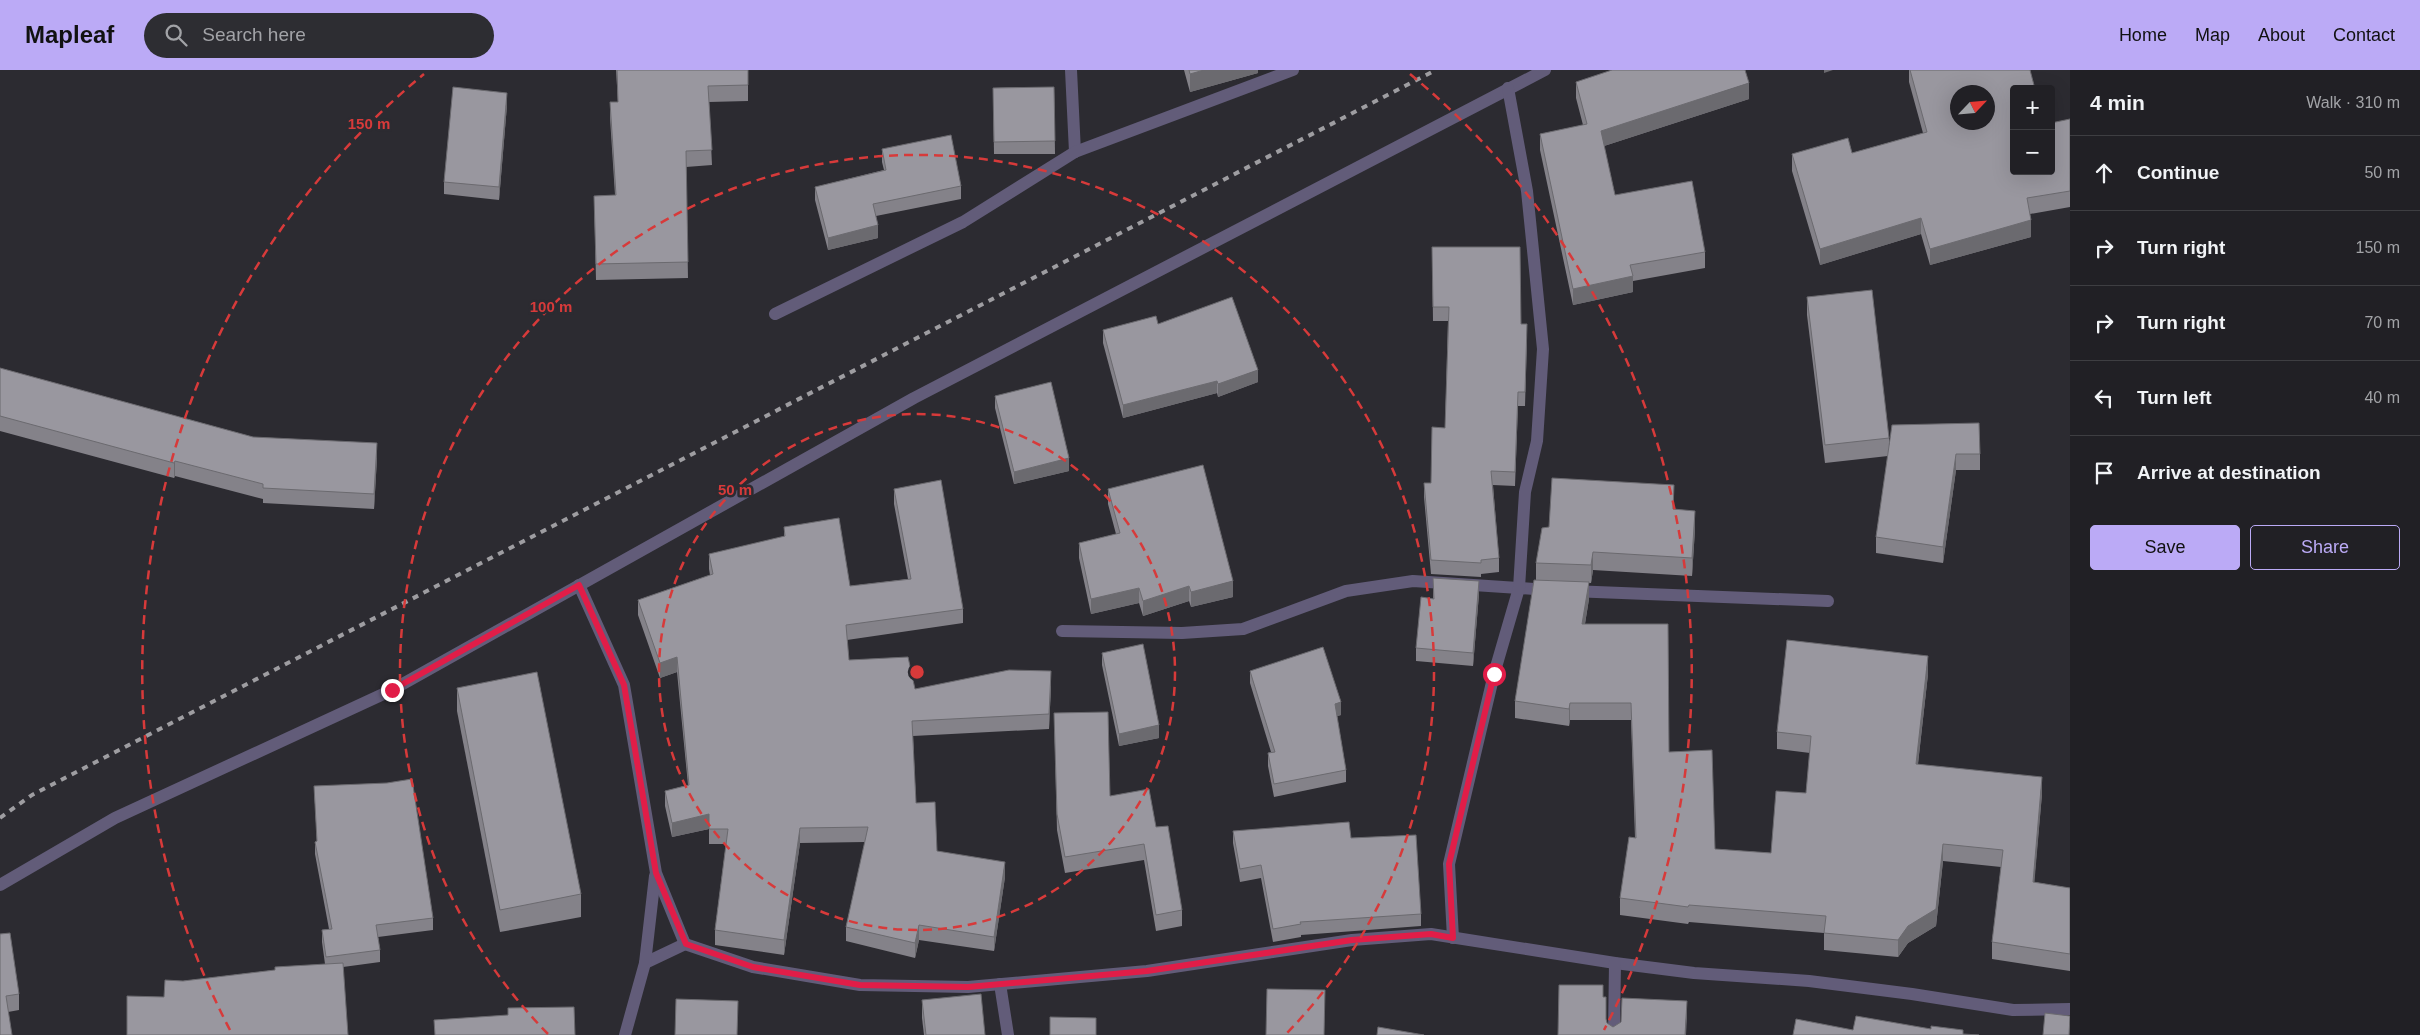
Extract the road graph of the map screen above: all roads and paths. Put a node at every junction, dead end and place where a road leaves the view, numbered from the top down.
1 (1071, 70) edge
2 (1293, 70) edge
3 (1545, 70) edge
4 (1508, 88) junction
5 (1075, 152) junction
6 (775, 314) dead end
7 (579, 585) junction
8 (1519, 588) junction
9 (1828, 601) dead end
10 (1062, 631) dead end
11 (656, 873) junction
12 (0, 885) edge
13 (1453, 938) junction
14 (686, 944) junction
15 (645, 963) junction
16 (1614, 963) junction
17 (1000, 984) junction
18 (2070, 1009) edge
19 (625, 1035) edge
20 (1008, 1035) edge
21 (1614, 1035) edge

1 - 5 street
2 - 5 street
3 - 4 street
4 - 7 street
4 - 8 street
5 - 6 street
7 - 11 street
7 - 12 street
8 - 9 street
8 - 10 street
8 - 13 street
11 - 14 street
11 - 15 street
13 - 16 street
13 - 17 street
14 - 15 street
14 - 17 street
15 - 19 street
16 - 18 street
16 - 21 street
17 - 20 street

